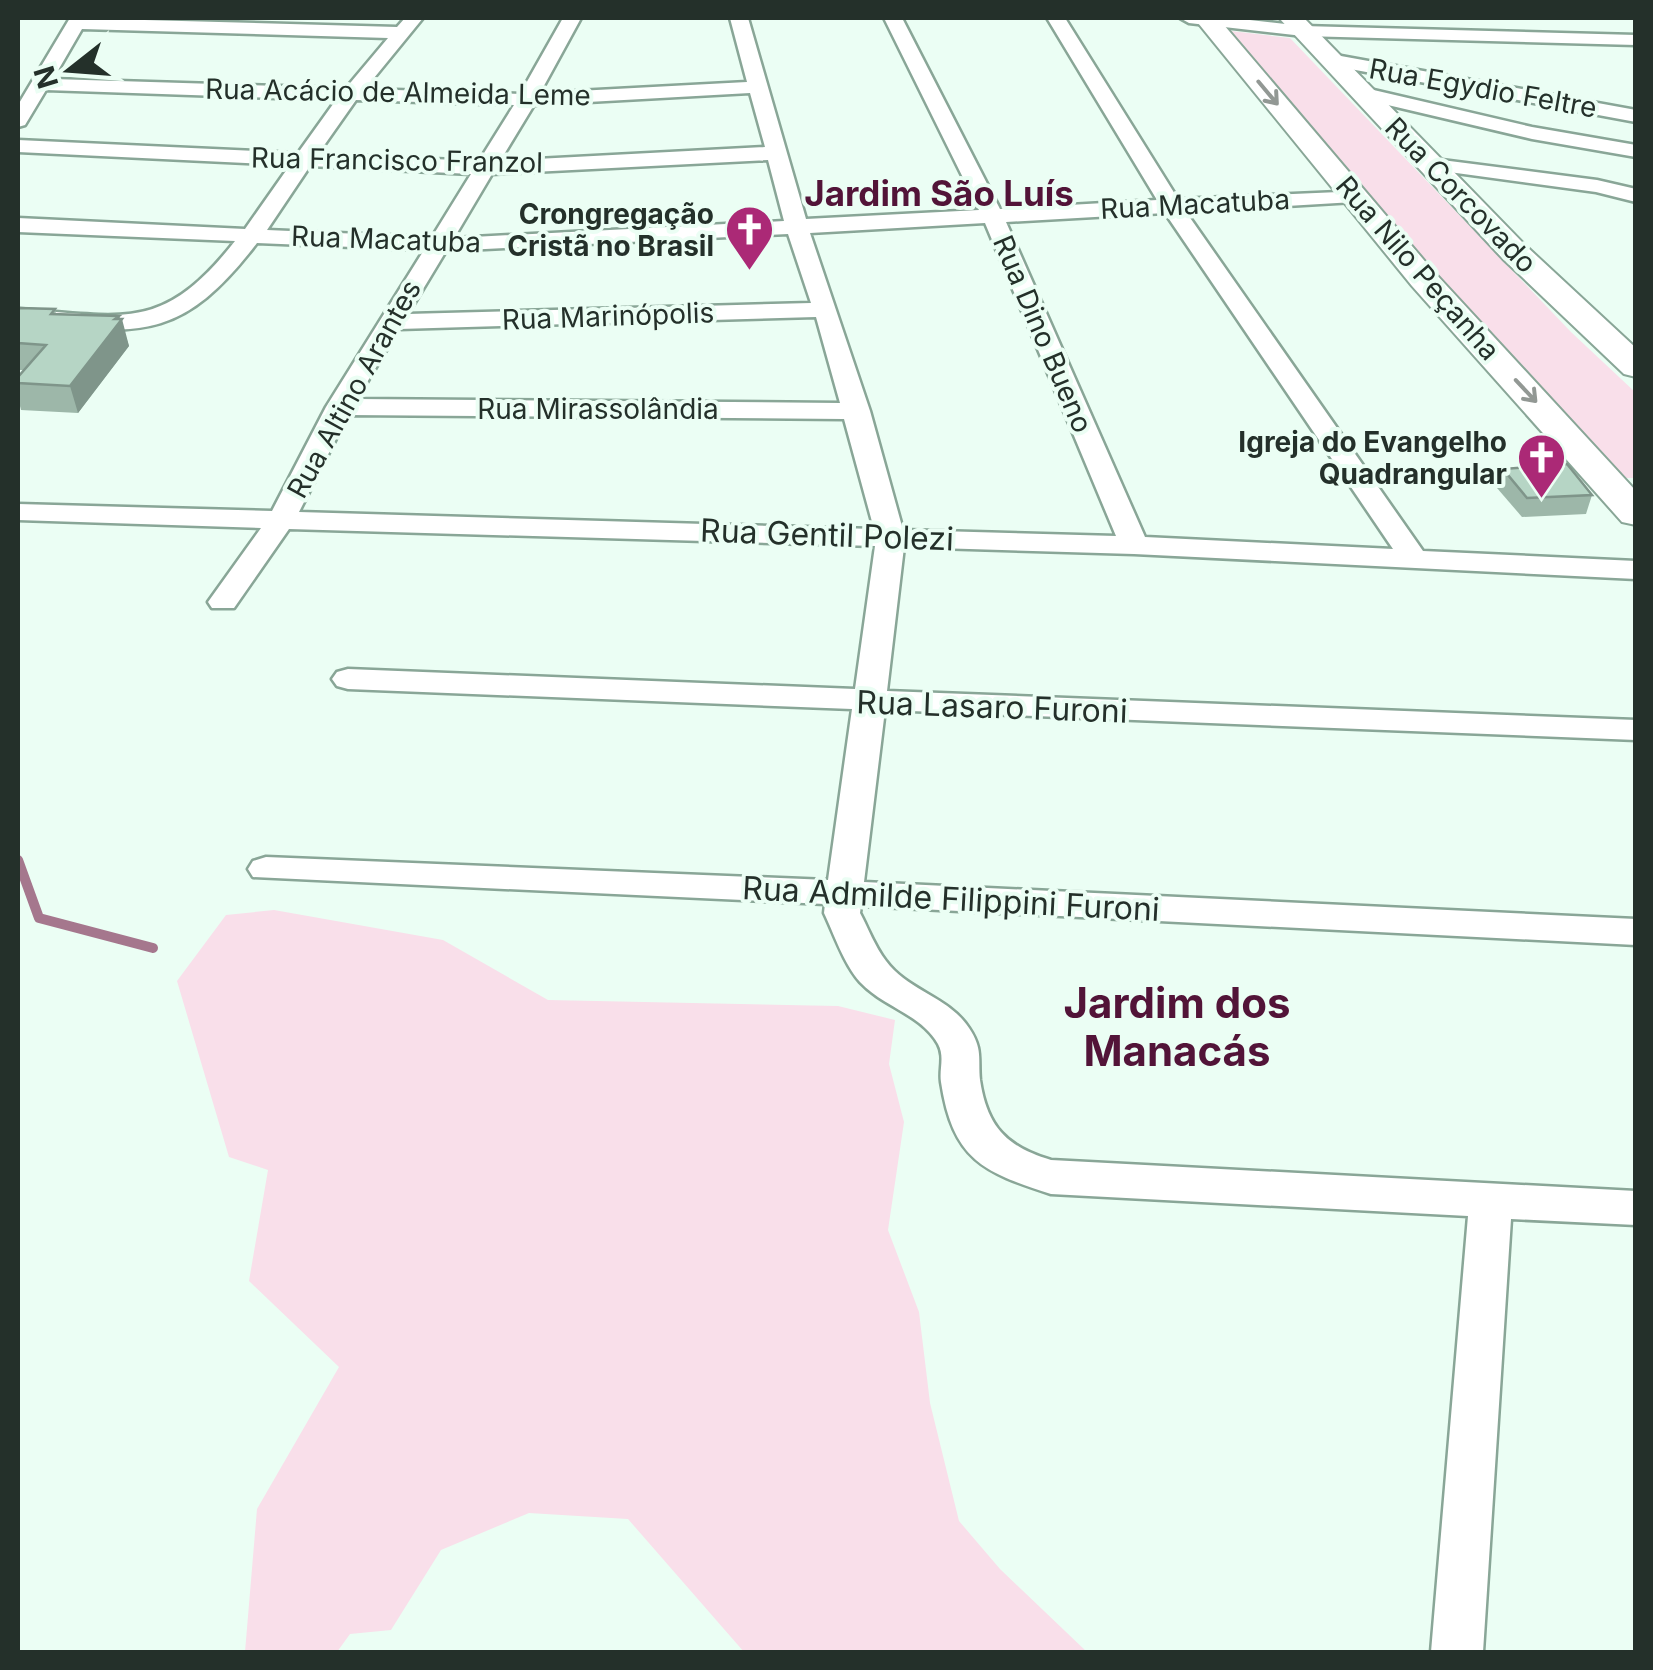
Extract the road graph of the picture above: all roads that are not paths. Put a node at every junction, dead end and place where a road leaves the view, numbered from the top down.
1 (572, 18) edge
2 (738, 18) edge
3 (893, 18) edge
4 (1056, 18) edge
5 (1190, 18) edge
6 (1206, 18) edge
7 (78, 20) edge
8 (1297, 24) edge
9 (408, 25) edge
10 (1636, 40) edge
11 (1330, 60) junction
12 (40, 84) junction
13 (756, 87) junction
14 (355, 93) junction
15 (1365, 94) junction
16 (1527, 95) junction
17 (1636, 98) edge
18 (527, 100) junction
19 (1636, 116) edge
20 (18, 121) edge
21 (18, 146) edge
22 (1636, 151) edge
23 (776, 153) junction
24 (304, 160) junction
25 (1434, 165) junction
26 (485, 168) junction
27 (1354, 196) junction
28 (1636, 196) edge
29 (1172, 206) junction
30 (992, 214) junction
31 (18, 226) edge
32 (798, 226) junction
33 (252, 234) junction
34 (436, 245) junction
35 (826, 310) junction
36 (18, 316) edge
37 (390, 322) junction
38 (1636, 367) edge
39 (339, 407) junction
40 (857, 410) junction
41 (18, 512) edge
42 (1636, 514) edge
43 (282, 518) junction
44 (892, 537) junction
45 (1134, 546) junction
46 (1414, 558) junction
47 (1636, 570) edge
48 (223, 602) dead end
49 (348, 679) dead end
50 (870, 702) junction
51 (1636, 730) edge
52 (266, 869) dead end
53 (844, 893) junction
54 (1636, 932) edge
55 (1491, 1200) junction
56 (1636, 1208) edge
57 (1456, 1652) edge

1 - 18 street, Rua Altino Arantes
2 - 13 street
3 - 30 street, Rua Dino Bueno
4 - 29 street
5 - 6 street
6 - 8 street
6 -> 27 street, Rua Nilo Peçanha
7 - 9 street
7 - 12 street
8 - 10 street
8 - 11 street, Rua Corcovado
9 - 14 street
11 - 15 street, Rua Corcovado
11 - 16 street, Rua Egydio Feltre
12 - 14 street, Rua Acácio de Almeida Leme
12 - 20 street
13 - 18 street, Rua Acácio de Almeida Leme
13 - 23 street
14 - 18 street, Rua Acácio de Almeida Leme
14 - 24 street
15 - 22 street
15 - 25 street, Rua Corcovado
16 - 17 street
16 - 19 street, Rua Egydio Feltre
18 - 26 street, Rua Altino Arantes
21 - 24 street, Rua Francisco Franzol
23 - 26 street, Rua Francisco Franzol
23 - 32 street
24 - 26 street, Rua Francisco Franzol
24 - 33 street
25 - 28 street
25 - 38 street, Rua Corcovado
26 - 34 street, Rua Altino Arantes
27 - 29 street, Rua Macatuba
27 -> 42 street, Rua Nilo Peçanha
29 - 30 street, Rua Macatuba
29 - 46 street
30 - 32 street, Rua Macatuba
30 - 45 street, Rua Dino Bueno
31 - 33 street, Rua Macatuba
32 - 34 street, Rua Macatuba
32 - 35 street
33 - 34 street, Rua Macatuba
33 - 36 street
34 - 37 street, Rua Altino Arantes
35 - 37 street, Rua Marinópolis
35 - 40 street
37 - 39 street, Rua Altino Arantes
39 - 40 street, Rua Mirassolândia
39 - 43 street, Rua Altino Arantes
40 - 44 street
41 - 43 street, Rua Gentil Polezi
43 - 44 street, Rua Gentil Polezi
43 - 48 street, Rua Altino Arantes
44 - 45 street, Rua Gentil Polezi
44 - 50 street
45 - 46 street, Rua Gentil Polezi
46 - 47 street, Rua Gentil Polezi
49 - 50 street, Rua Lasaro Furoni
50 - 51 street, Rua Lasaro Furoni
50 - 53 street
52 - 53 street, Rua Admilde Filippini Furoni
53 - 54 street, Rua Admilde Filippini Furoni
53 - 55 street
55 - 56 street
55 - 57 street

